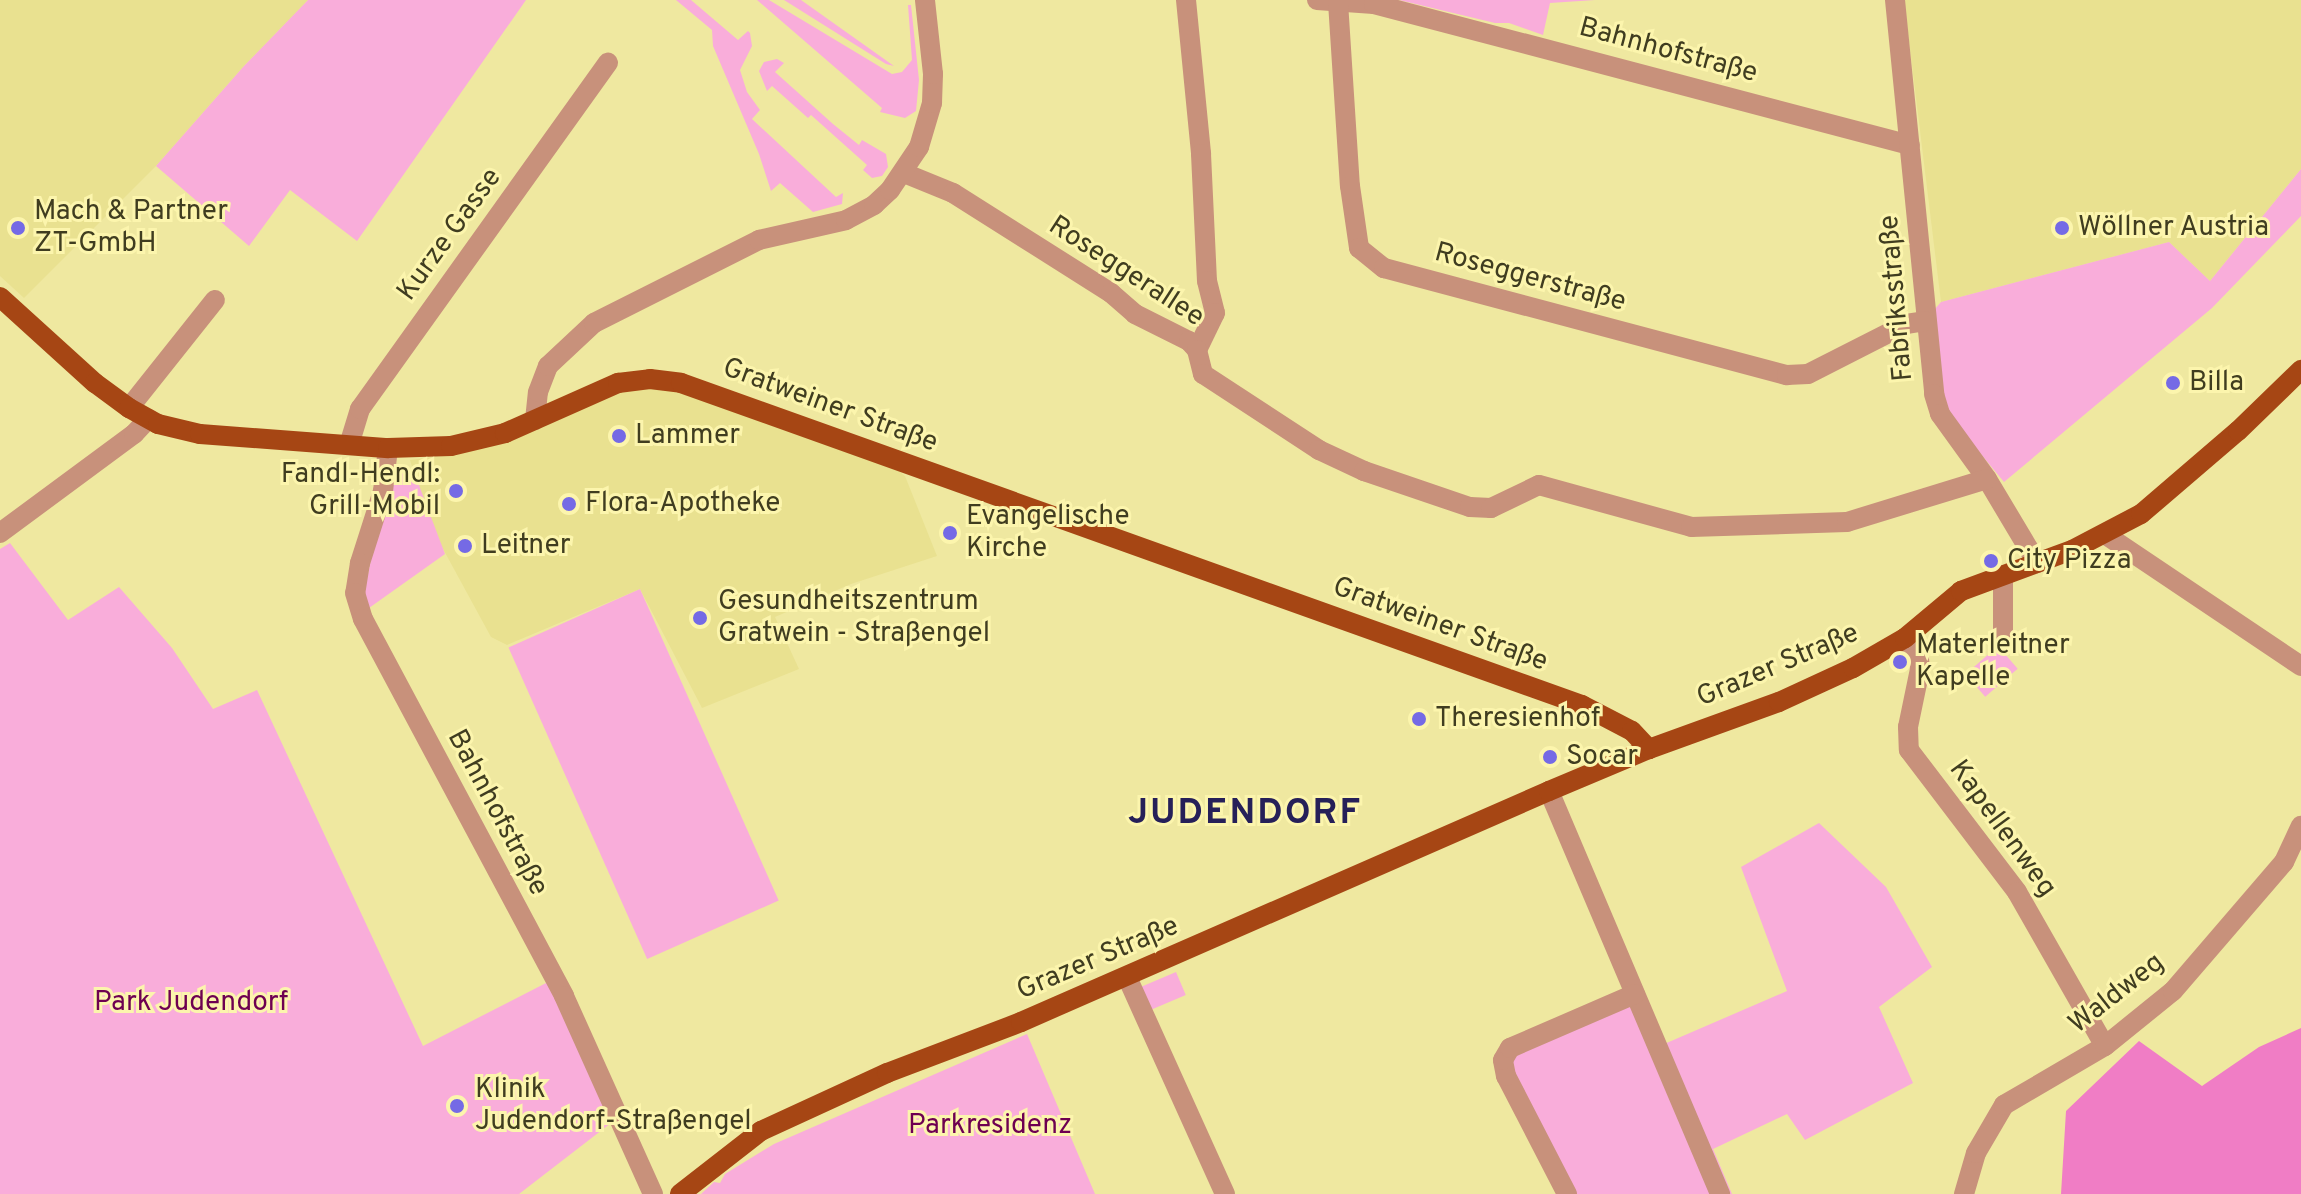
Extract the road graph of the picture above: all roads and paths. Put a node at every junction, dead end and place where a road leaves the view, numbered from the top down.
1 (925, 0) edge
2 (1186, 0) edge
3 (1317, 0) edge
4 (1895, 0) edge
5 (1338, 2) junction
6 (608, 63) dead end
7 (1910, 145) junction
8 (904, 173) junction
9 (0, 297) edge
10 (215, 300) dead end
11 (1925, 321) junction
12 (1197, 350) junction
13 (2301, 370) edge
14 (129, 408) junction
15 (148, 419) junction
16 (535, 420) junction
17 (349, 445) junction
18 (388, 448) junction
19 (1987, 479) junction
20 (0, 533) edge
21 (2106, 535) junction
22 (2037, 563) junction
23 (2003, 575) junction
24 (1905, 638) junction
25 (2003, 642) dead end
26 (2301, 666) edge
27 (1649, 749) junction
28 (1549, 791) junction
29 (2301, 826) edge
30 (1127, 977) junction
31 (1635, 994) junction
32 (2105, 1046) junction
33 (653, 1194) edge
34 (680, 1194) edge
35 (1225, 1194) edge
36 (1567, 1194) edge
37 (1720, 1194) edge
38 (1964, 1194) edge

1 - 8 street
2 - 12 street
3 - 5 street, Bahnhofstraße
4 - 7 street, Fabriksstraße
5 - 7 street, Bahnhofstraße
5 - 11 street, Roseggerstraße
6 - 17 street, Kurze Gasse
7 - 11 street, Fabriksstraße
8 - 12 street, Roseggerallee
8 - 16 street
9 - 14 main road, Gratweiner Straße
10 - 14 street
11 - 19 street, Fabriksstraße
12 - 19 street, Roseggerallee
13 - 21 main road, Grazer Straße
14 - 15 main road, Gratweiner Straße
15 - 17 main road, Gratweiner Straße
15 - 20 street
16 - 18 main road, Gratweiner Straße
16 - 27 main road, Gratweiner Straße
17 - 18 main road, Gratweiner Straße
18 - 33 street, Bahnhofstraße
19 - 22 street, Fabriksstraße
21 - 22 main road, Grazer Straße
21 - 26 street
22 - 23 main road, Grazer Straße
23 - 24 main road, Grazer Straße
23 - 25 street
24 - 27 main road, Grazer Straße
24 - 32 street, Kapellenweg
27 - 28 main road, Grazer Straße
28 - 30 main road, Grazer Straße
28 - 31 street
29 - 32 street, Waldweg
30 - 34 main road, Grazer Straße
30 - 35 street
31 - 36 street
31 - 37 street
32 - 38 street, Waldweg

